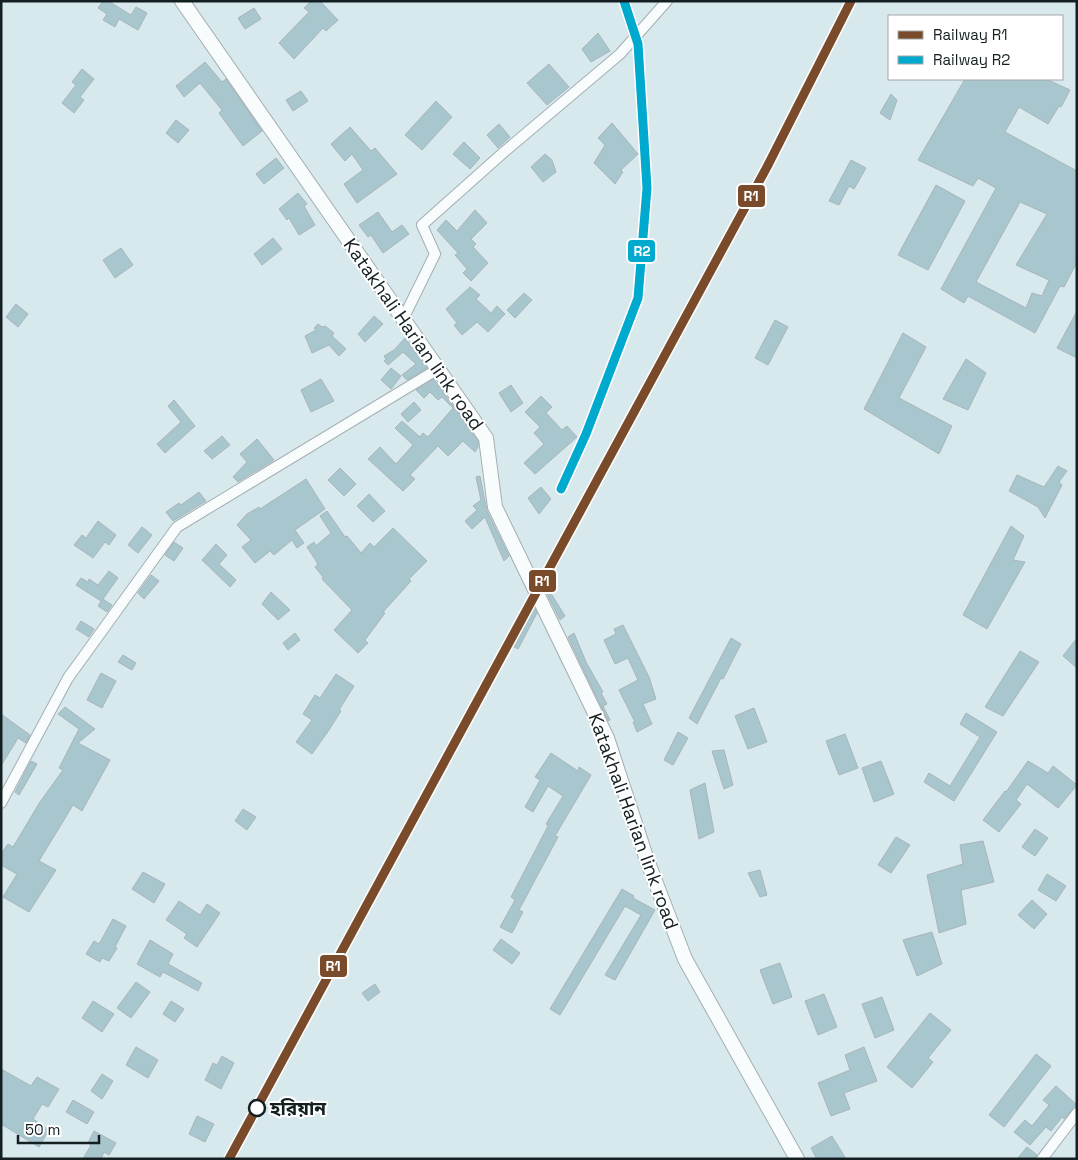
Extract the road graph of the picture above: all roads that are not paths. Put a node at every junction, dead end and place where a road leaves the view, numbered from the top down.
1 (182, 1) edge
2 (667, 1) edge
3 (403, 319) junction
4 (438, 369) junction
5 (1, 803) edge
6 (1077, 1113) edge
7 (797, 1159) edge
8 (1042, 1159) edge

1 - 3 street, Katakhali Harian link road
2 - 3 street
3 - 4 street, Katakhali Harian link road
4 - 5 street
4 - 7 street, Katakhali Harian link road
6 - 8 street

